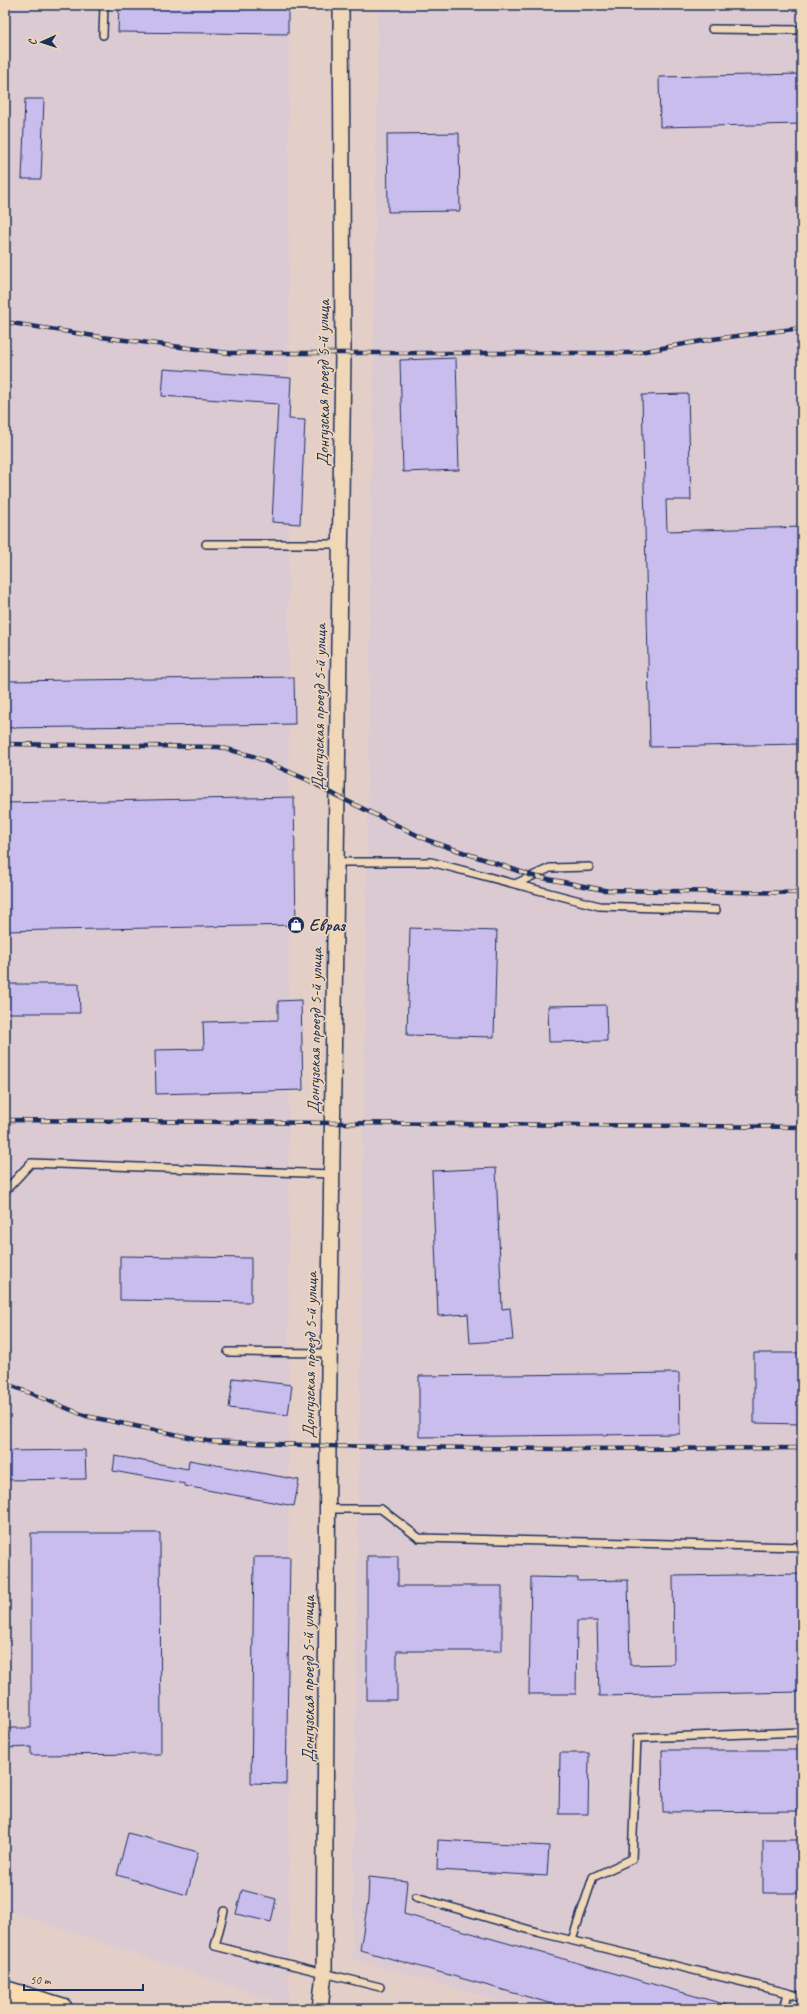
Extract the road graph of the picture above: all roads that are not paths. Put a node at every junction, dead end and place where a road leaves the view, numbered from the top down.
1 (104, 5) edge
2 (341, 5) edge
3 (712, 29) dead end
4 (802, 30) edge
5 (103, 35) dead end
6 (206, 544) dead end
7 (340, 544) junction
8 (336, 862) junction
9 (589, 867) dead end
10 (516, 884) junction
11 (716, 910) dead end
12 (332, 1174) junction
13 (5, 1191) edge
14 (228, 1352) dead end
15 (329, 1353) junction
16 (328, 1509) junction
17 (802, 1547) edge
18 (802, 1732) edge
19 (416, 1897) dead end
20 (224, 1911) dead end
21 (572, 1940) junction
22 (324, 1973) junction
23 (380, 1987) dead end
24 (5, 1992) edge
25 (788, 1993) junction
26 (802, 1997) edge
27 (61, 2009) edge
28 (320, 2009) edge
29 (784, 2009) edge

1 - 5 lane
2 - 7 street, Донгузская проезд 5-й улица
3 - 4 lane
6 - 7 lane
7 - 8 street, Донгузская проезд 5-й улица
8 - 10 lane
8 - 12 street, Донгузская проезд 5-й улица
9 - 10 lane
10 - 11 lane
12 - 13 lane
12 - 15 street, Донгузская проезд 5-й улица
14 - 15 lane
15 - 16 street, Донгузская проезд 5-й улица
16 - 17 lane
16 - 22 street, Донгузская проезд 5-й улица
18 - 21 lane
19 - 21 lane
20 - 22 lane
21 - 25 lane
22 - 23 lane
22 - 28 street, Донгузская проезд 5-й улица
24 - 27 highway
25 - 26 lane
25 - 29 lane

